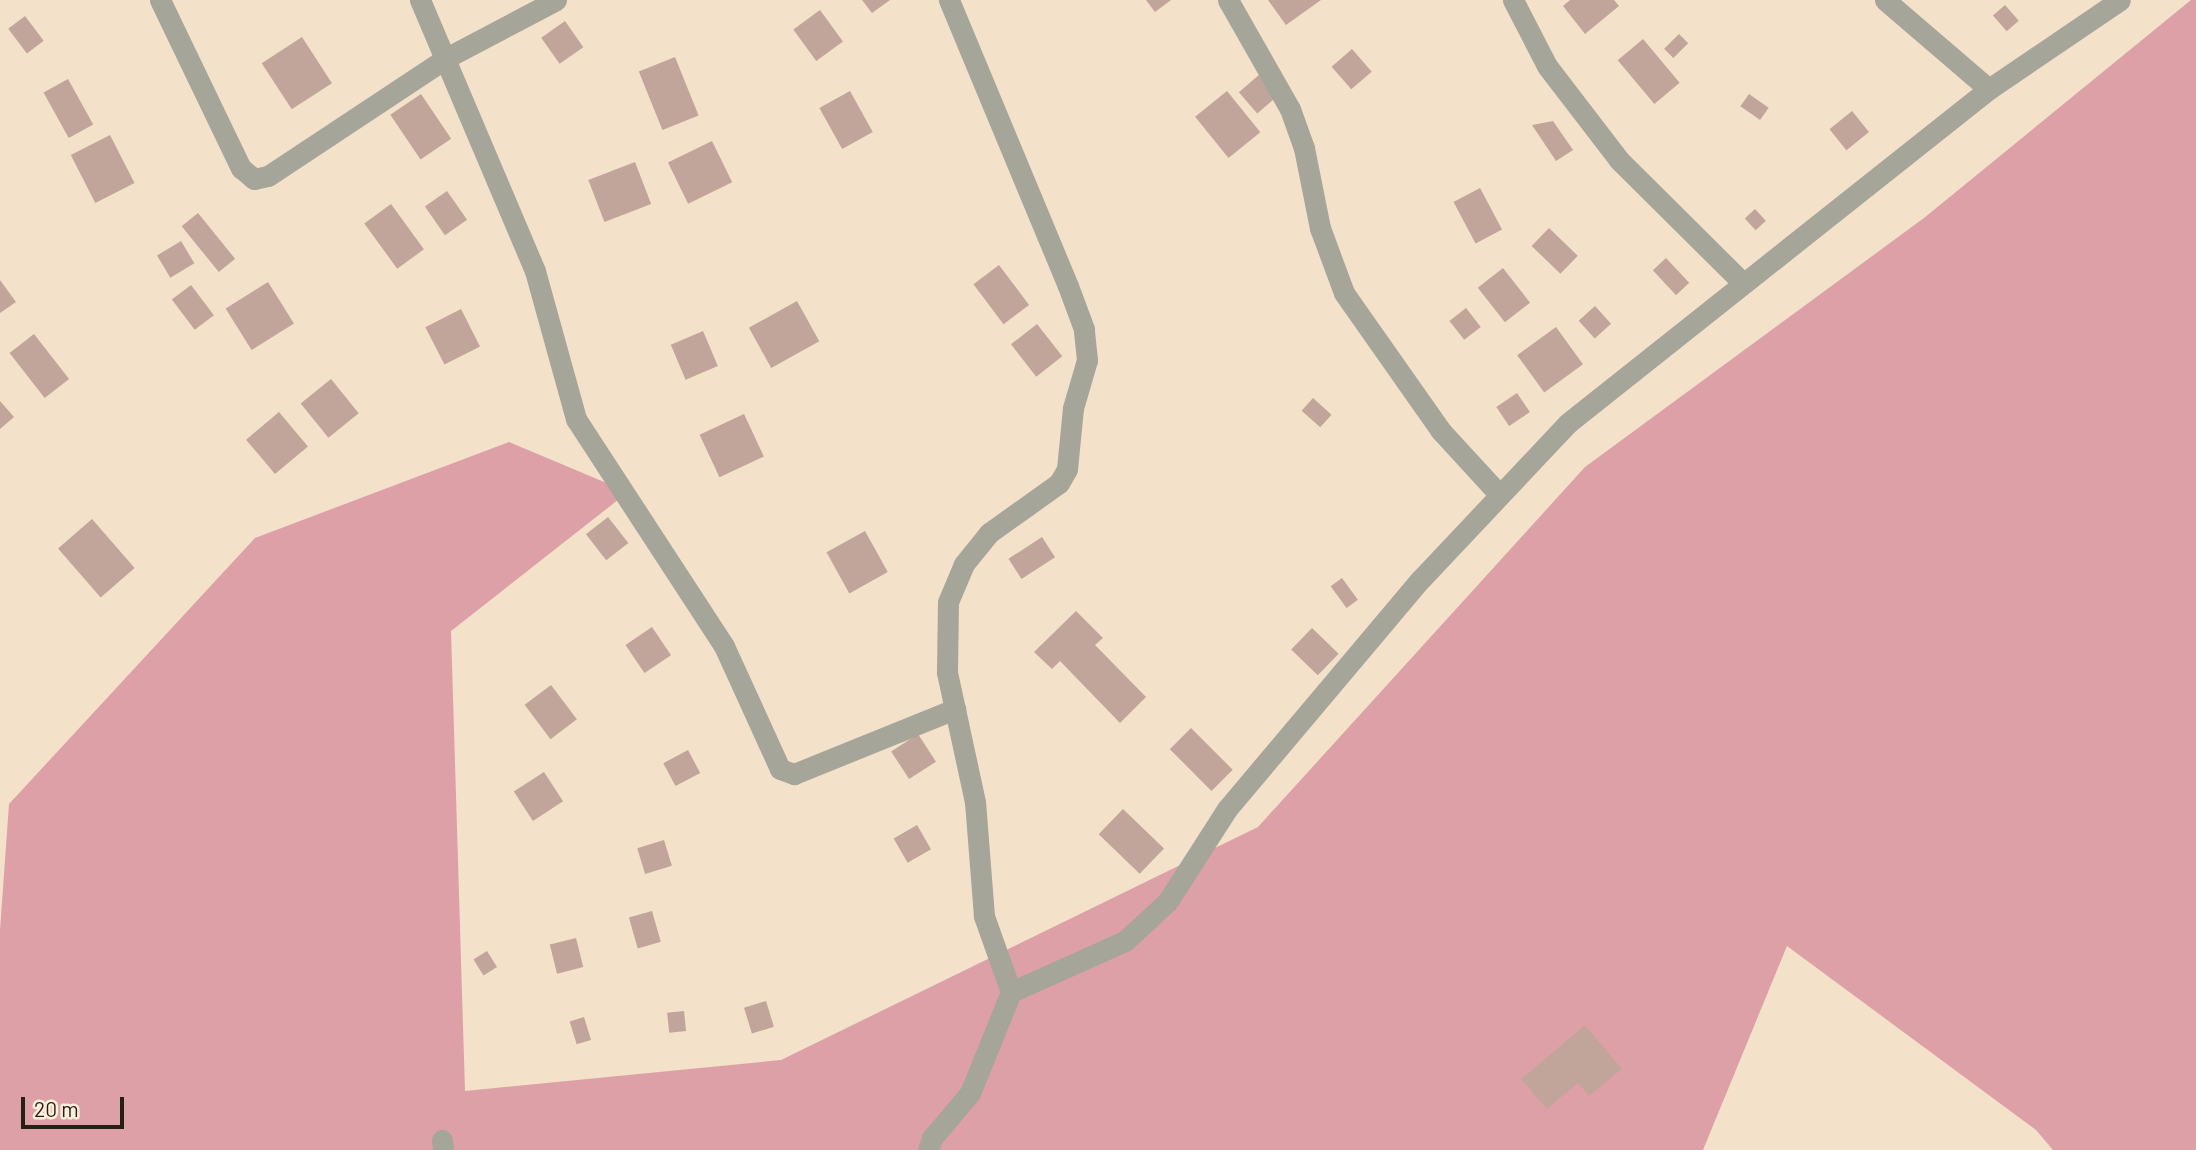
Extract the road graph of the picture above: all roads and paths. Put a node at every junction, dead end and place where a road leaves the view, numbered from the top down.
1 (160, 0) edge
2 (420, 0) edge
3 (556, 0) edge
4 (949, 0) edge
5 (1228, 0) edge
6 (1513, 0) edge
7 (1885, 0) edge
8 (2120, 0) edge
9 (448, 57) junction
10 (1989, 89) junction
11 (1742, 282) junction
12 (1499, 494) junction
13 (955, 709) junction
14 (1011, 992) junction
15 (928, 1150) edge

1 - 9 street
2 - 9 street
3 - 9 street
4 - 13 street
5 - 12 street
6 - 11 street
7 - 10 street
8 - 10 street
9 - 13 street
10 - 11 street
11 - 12 street
12 - 14 street
13 - 14 street
14 - 15 street

